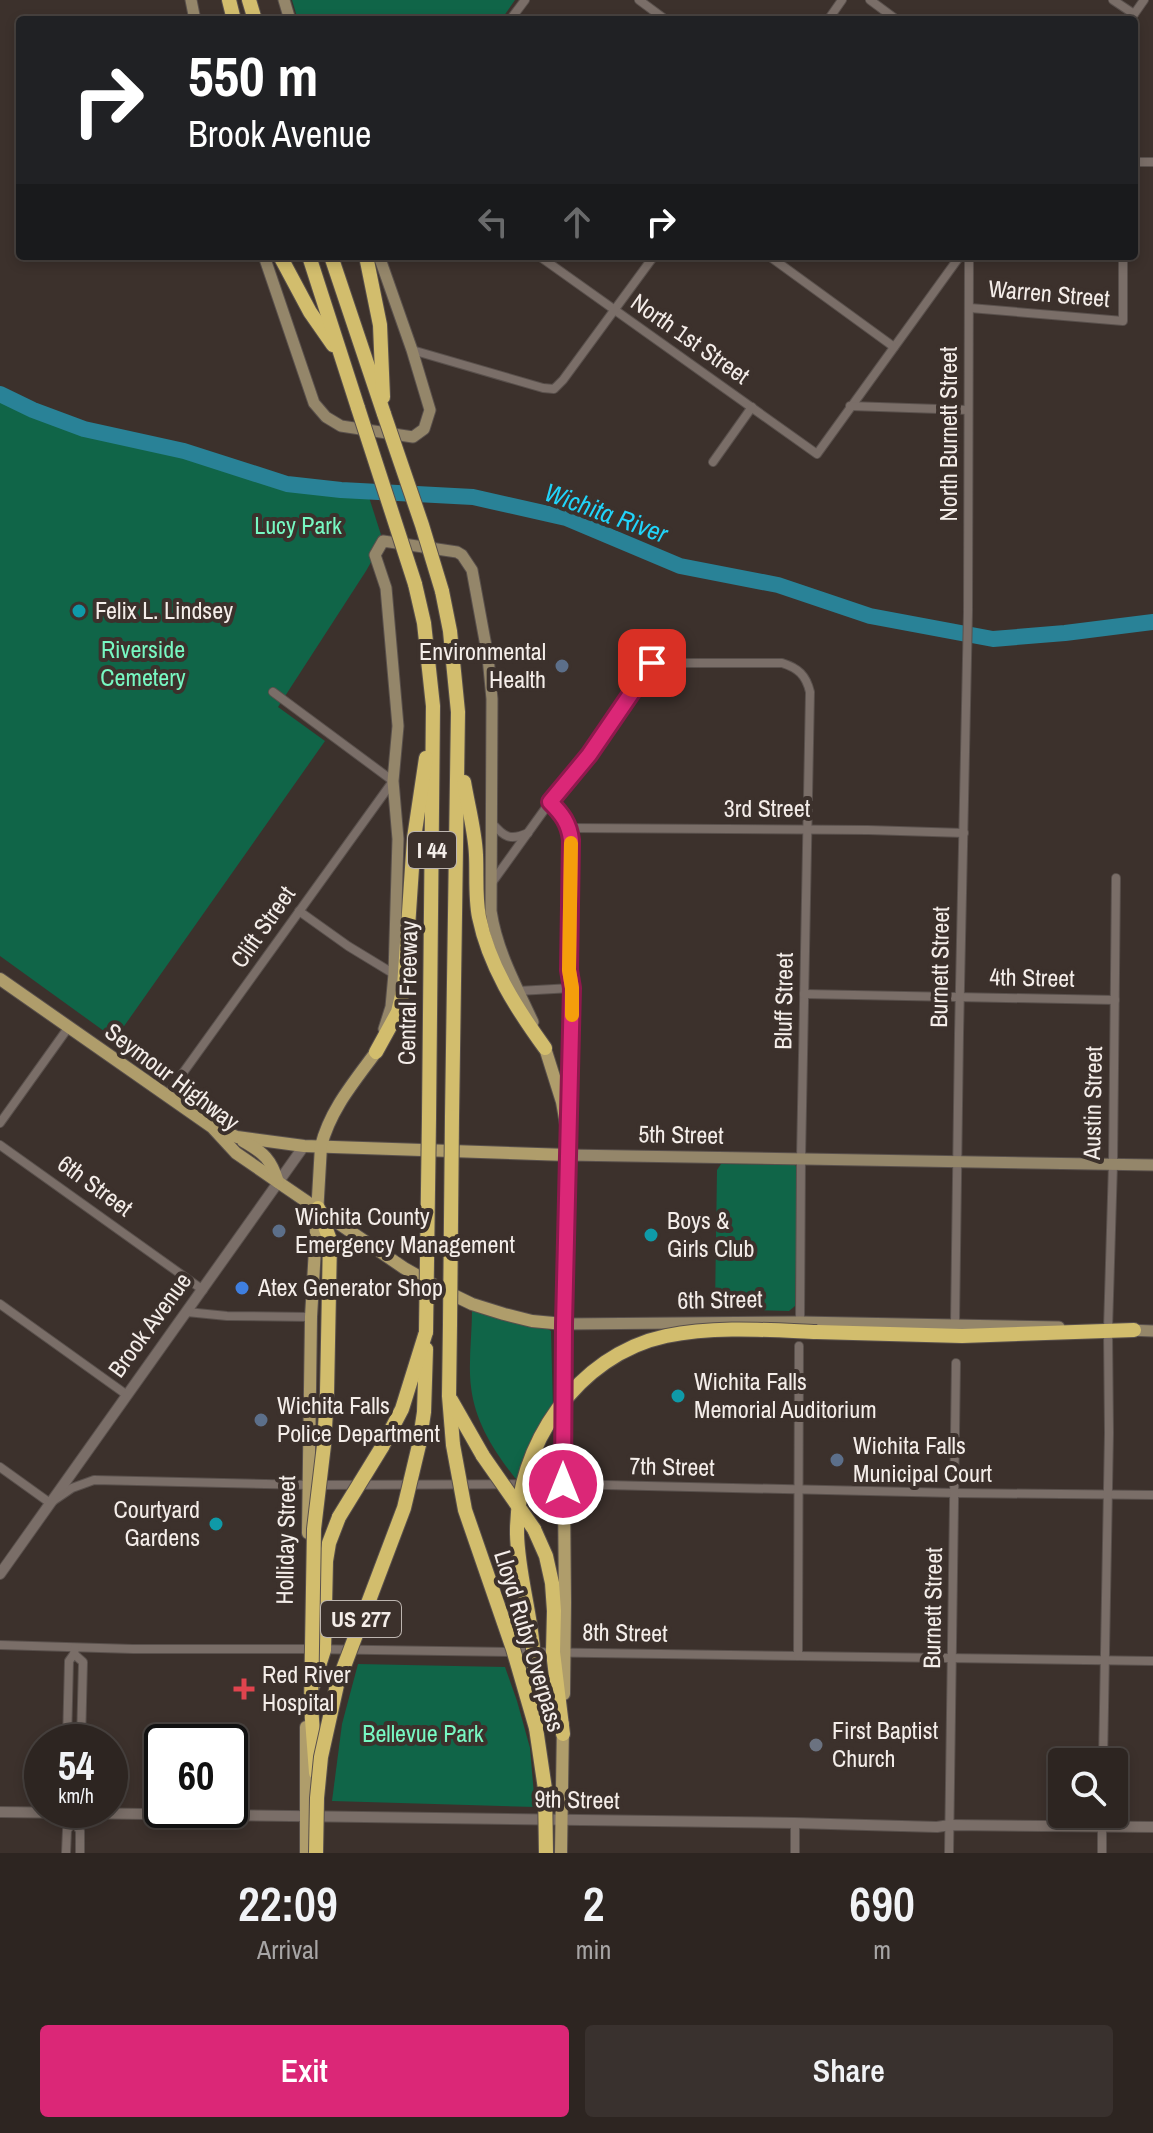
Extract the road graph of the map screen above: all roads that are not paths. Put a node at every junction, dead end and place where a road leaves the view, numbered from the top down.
1 (639, 0) edge
2 (870, 0) edge
3 (1113, 0) edge
4 (661, 16) edge
5 (892, 16) edge
6 (1131, 16) edge
7 (265, 260) edge
8 (282, 260) edge
9 (310, 260) edge
10 (332, 260) edge
11 (367, 260) edge
12 (380, 260) edge
13 (545, 260) edge
14 (651, 260) edge
15 (774, 260) edge
16 (957, 260) edge
17 (969, 260) edge
18 (1123, 260) edge
19 (970, 308) junction
20 (614, 310) junction
21 (894, 347) junction
22 (412, 350) junction
23 (342, 358) junction
24 (850, 406) junction
25 (752, 407) junction
26 (968, 410) junction
27 (384, 414) junction
28 (713, 462) dead end
29 (968, 612) joint
30 (273, 692) dead end
31 (433, 706) junction
32 (458, 751) junction
33 (393, 781) junction
34 (550, 802) junction
35 (491, 823) junction
36 (570, 828) junction
37 (808, 830) junction
38 (528, 833) junction
39 (964, 833) junction
40 (1116, 878) dead end
41 (491, 885) junction
42 (299, 911) junction
43 (394, 974) junction
44 (0, 979) edge
45 (572, 988) junction
46 (518, 991) junction
47 (804, 994) junction
48 (960, 996) junction
49 (1115, 1000) junction
50 (68, 1028) junction
51 (545, 1048) junction
52 (376, 1052) junction
53 (167, 1095) junction
54 (338, 1104) junction
55 (0, 1123) edge
56 (212, 1127) junction
57 (567, 1130) junction
58 (237, 1137) junction
59 (0, 1145) edge
60 (304, 1146) junction
61 (321, 1146) junction
62 (567, 1155) junction
63 (801, 1159) junction
64 (957, 1162) junction
65 (1113, 1164) junction
66 (1153, 1165) edge
67 (278, 1182) junction
68 (318, 1208) junction
69 (203, 1290) junction
70 (0, 1304) edge
71 (187, 1312) junction
72 (311, 1317) junction
73 (800, 1322) junction
74 (564, 1324) junction
75 (955, 1324) junction
76 (1108, 1330) junction
77 (1134, 1330) joint
78 (1153, 1331) edge
79 (426, 1332) junction
80 (799, 1346) dead end
81 (956, 1363) dead end
82 (127, 1395) junction
83 (449, 1396) junction
84 (453, 1445) joint
85 (0, 1467) edge
86 (74, 1469) junction
87 (94, 1480) junction
88 (563, 1484) junction
89 (309, 1485) junction
90 (798, 1489) junction
91 (954, 1493) junction
92 (1108, 1494) junction
93 (1153, 1495) edge
94 (50, 1503) junction
95 (0, 1574) edge
96 (0, 1645) edge
97 (306, 1649) junction
98 (324, 1650) junction
99 (74, 1651) junction
100 (558, 1652) junction
101 (798, 1656) junction
102 (952, 1658) junction
103 (1104, 1660) junction
104 (1153, 1661) edge
105 (306, 1710) junction
106 (67, 1724) edge
107 (81, 1724) edge
108 (536, 1728) junction
109 (563, 1734) joint
110 (1103, 1748) edge
111 (317, 1798) junction
112 (0, 1812) edge
113 (24, 1813) edge
114 (128, 1815) edge
115 (307, 1816) junction
116 (561, 1820) junction
117 (795, 1823) junction
118 (950, 1825) junction
119 (1048, 1826) edge
120 (1128, 1827) edge
121 (1153, 1827) edge
122 (68, 1828) edge
123 (79, 1828) edge
124 (1102, 1828) edge
125 (66, 1853) edge
126 (80, 1853) edge
127 (306, 1853) edge
128 (316, 1853) edge
129 (546, 1853) edge
130 (561, 1853) edge
131 (795, 1853) edge
132 (949, 1853) edge
133 (1102, 1853) edge

1 - 4 street
2 - 5 street
3 - 6 street
7 - 22 main road
8 - 23 highway
9 - 23 highway, Central Freeway / I 44
10 - 27 highway, Central Freeway / I 44
11 - 27 highway
12 - 22 main road
13 - 20 street, North 1st Street
14 - 20 street
15 - 21 street
16 - 21 street
17 - 19 street, North Burnett Street
18 - 19 street, Warren Street
19 - 26 street, North Burnett Street
20 - 22 street
20 - 25 street, North 1st Street
21 - 24 street
23 - 31 highway, Central Freeway / I 44, bridge
24 - 25 street, North 1st Street
24 - 26 street
25 - 28 street
26 - 29 street, North Burnett Street
27 - 32 highway, Central Freeway / I 44, bridge
29 - 39 street, Burnett Street
30 - 33 street
31 - 52 highway
31 - 79 highway, Central Freeway / I 44, bridge
32 - 51 highway
32 - 83 highway, Central Freeway / I 44, bridge
33 - 35 main road, Central Freeway
33 - 42 street, Clift Street
33 - 43 main road, Central Freeway
34 - 36 street
34 - 37 street, Bluff Street
34 - 38 street
35 - 38 street
35 - 41 main road, Central Freeway
36 - 37 street, 3rd Street
36 - 45 street
37 - 39 street, 3rd Street
37 - 47 street, Bluff Street
38 - 41 street
39 - 48 street, Burnett Street
40 - 49 street, Austin Street
41 - 46 main road, Central Freeway
42 - 43 street
42 - 53 street, Clift Street
43 - 52 main road, Central Freeway
44 - 50 main road, Seymour Highway
45 - 46 street
45 - 57 street
46 - 51 main road, Central Freeway
47 - 48 street, 4th Street
47 - 63 street, Bluff Street
48 - 49 street, 4th Street
48 - 64 street, Burnett Street
49 - 65 street, Austin Street
50 - 53 main road, Seymour Highway
50 - 55 street
51 - 57 main road
52 - 54 main road, Holliday Street
53 - 56 main road, Seymour Highway
54 - 60 main road, Brook Avenue
54 - 61 main road, Holliday Street
56 - 58 main road, 5th Street
56 - 67 main road, Seymour Highway
57 - 62 main road
58 - 60 main road, 5th Street
58 - 67 main road
59 - 69 street, 6th Street
60 - 61 main road, 5th Street
60 - 67 street, Brook Avenue
61 - 62 main road, 5th Street
61 - 68 main road, Holliday Street
62 - 63 main road, 5th Street
62 - 74 main road
63 - 64 main road, 5th Street
63 - 73 street, Bluff Street
64 - 65 main road, 5th Street
64 - 75 street, Burnett Street
65 - 66 main road, 5th Street
65 - 76 street, Austin Street
67 - 68 main road, Seymour Highway
67 - 69 street, Brook Avenue
68 - 72 main road, Holliday Street
68 - 74 main road, 6th Street
68 - 111 highway, bridge
69 - 71 street, Brook Avenue
70 - 82 street
71 - 72 street
71 - 82 street, Brook Avenue
72 - 89 main road, Holliday Street
73 - 74 main road, 6th Street
73 - 75 main road, 6th Street
74 - 88 main road
75 - 76 main road, 6th Street
76 - 77 highway
76 - 92 street, Austin Street
76 - 108 highway, bridge
77 - 78 main road
79 - 98 highway, bridge
79 - 111 highway, Central Freeway / US 277, bridge
80 - 90 street
81 - 91 street, Burnett Street
82 - 86 street, Brook Avenue
83 - 84 highway, Central Freeway
83 - 100 highway, bridge
84 - 108 highway, Lloyd Ruby Overpass, bridge
85 - 94 street
86 - 87 street, 7th Street
86 - 94 street, Brook Avenue
87 - 89 street, 7th Street
87 - 94 street, 7th Street
88 - 89 street, 7th Street
88 - 90 street, 7th Street
88 - 100 main road
89 - 97 main road, Holliday Street
90 - 91 street, 7th Street
90 - 101 street
91 - 92 street, 7th Street
91 - 102 street, Burnett Street
92 - 93 street, 7th Street
92 - 103 street, Austin Street
94 - 95 street, Brook Avenue
96 - 99 street, 8th Street
97 - 98 street, 8th Street
97 - 99 street, 8th Street
97 - 105 main road, Holliday Street
98 - 100 street, 8th Street
98 - 105 highway
99 - 106 street
99 - 107 street
100 - 101 street, 8th Street
100 - 109 highway
101 - 102 street, 8th Street
102 - 103 street, 8th Street
102 - 118 street, Burnett Street
103 - 104 street, 8th Street
103 - 110 street, Austin Street
105 - 115 main road, Holliday Street
108 - 129 highway, Lloyd Ruby Overpass, bridge
109 - 116 main road
111 - 128 highway, US 277, bridge
112 - 113 street, 9th Street
114 - 115 street, 9th Street
115 - 116 street, 9th Street
115 - 127 main road, Holliday Street
116 - 117 street, 9th Street
116 - 130 main road
117 - 118 street, 9th Street
117 - 131 street
118 - 119 street, 9th Street
118 - 132 street, Burnett Street
120 - 121 street, 9th Street
122 - 125 street
123 - 126 street
124 - 133 street

